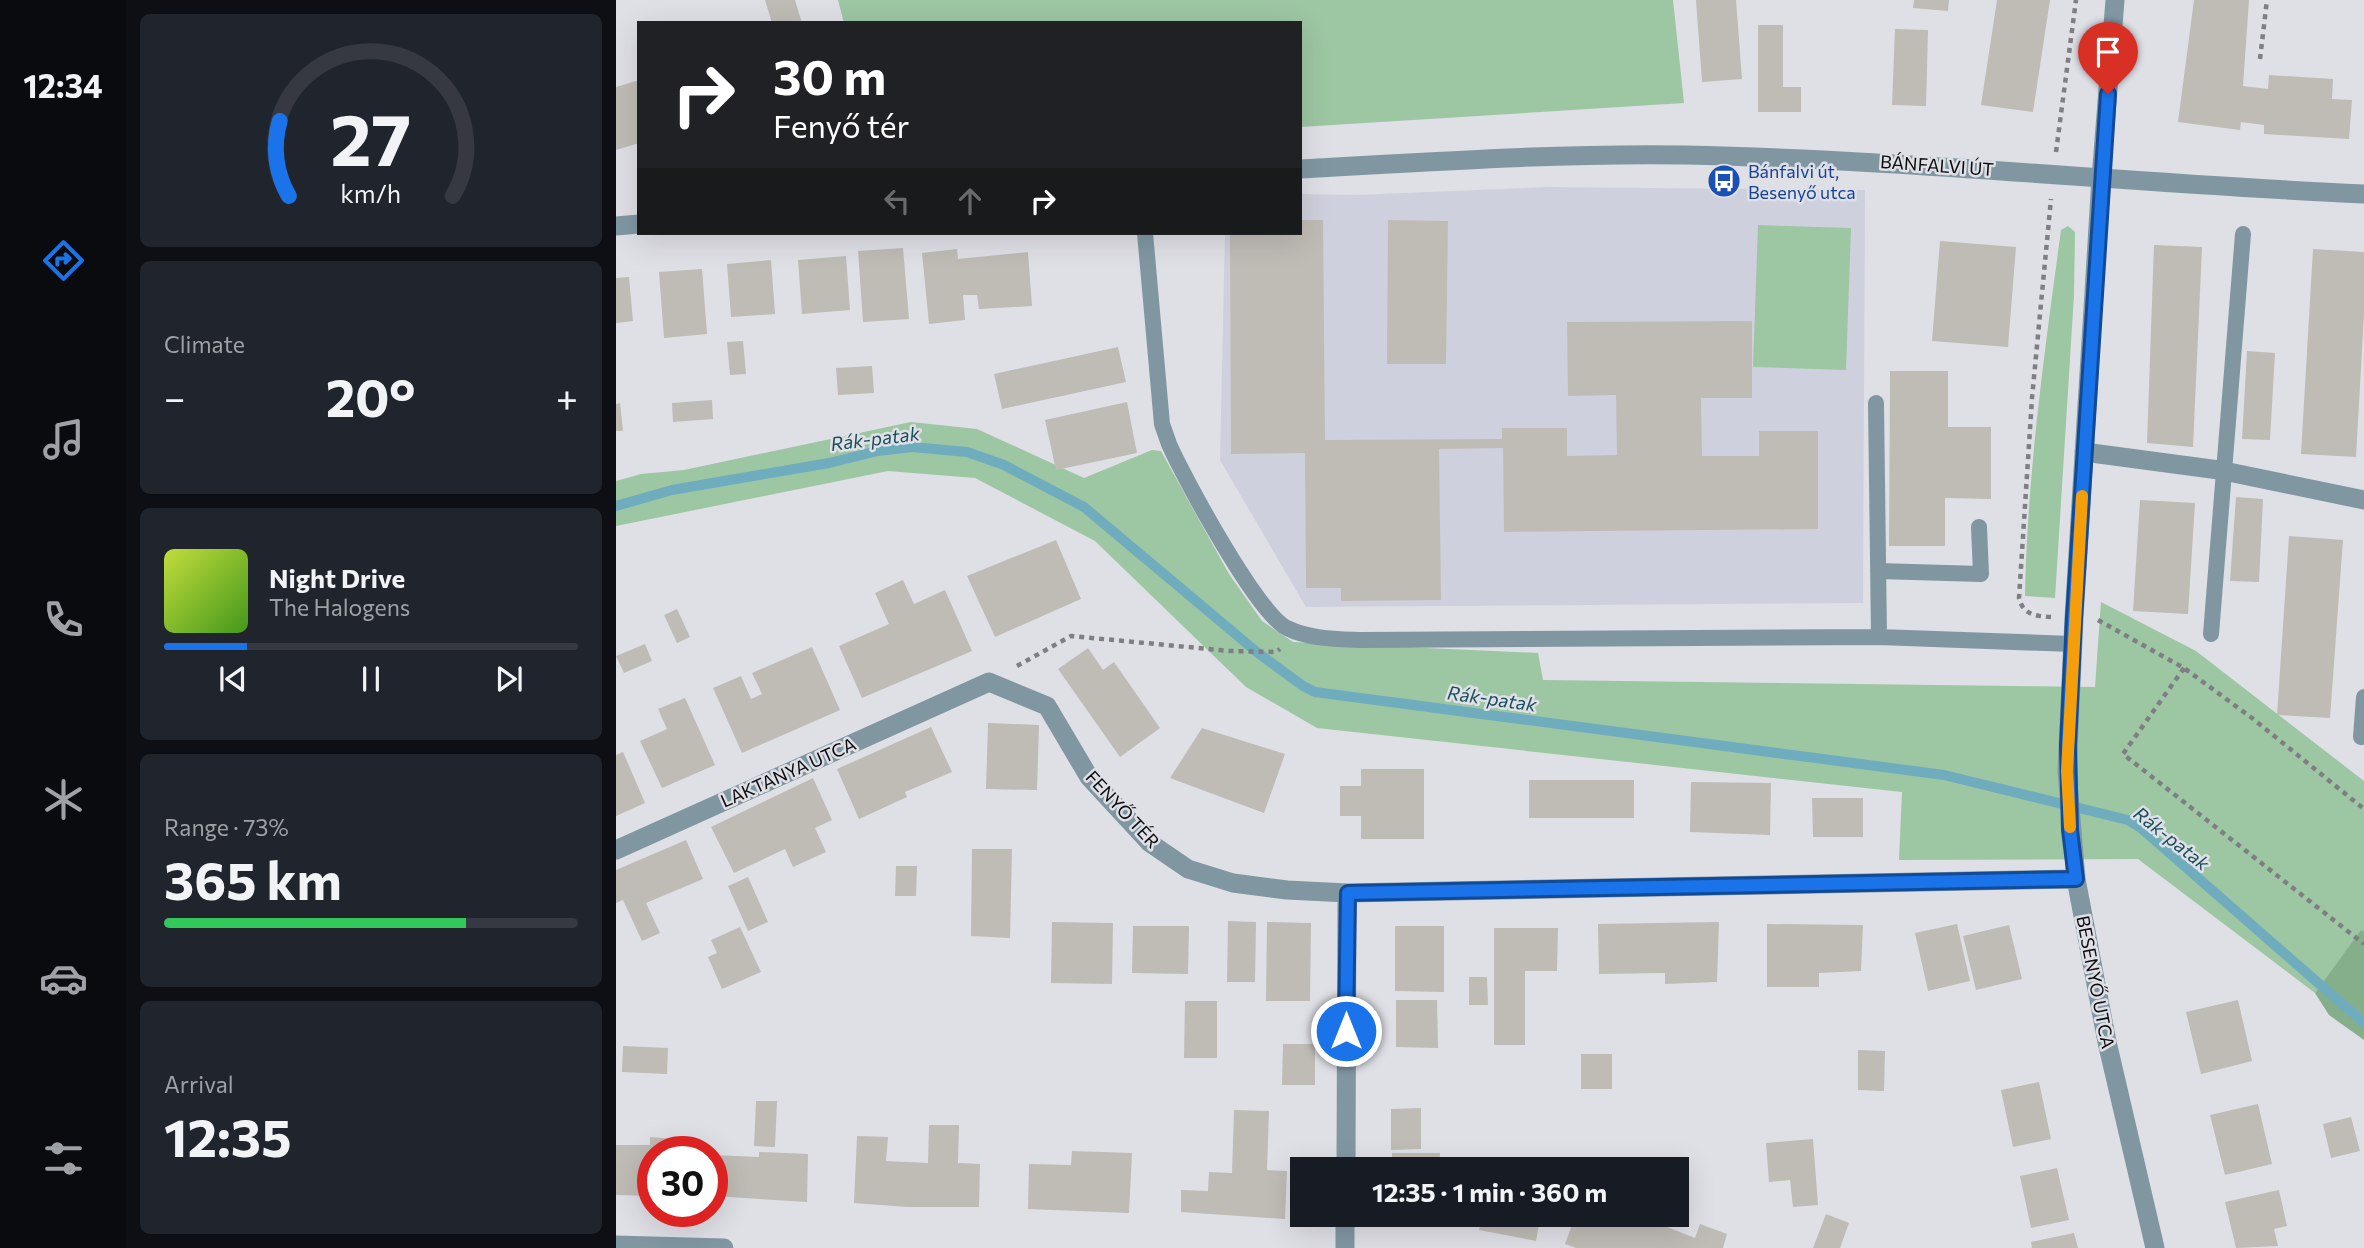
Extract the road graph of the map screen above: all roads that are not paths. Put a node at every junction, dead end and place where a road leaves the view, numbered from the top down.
1 (2115, 0) edge
2 (1302, 169) edge
3 (2101, 177) junction
4 (2364, 194) edge
5 (637, 224) edge
6 (616, 226) edge
7 (2243, 234) dead end
8 (1145, 235) edge
9 (1876, 403) dead end
10 (2084, 452) junction
11 (2225, 472) junction
12 (2364, 500) edge
13 (1979, 527) dead end
14 (1878, 571) junction
15 (2211, 635) dead end
16 (1879, 637) junction
17 (2073, 644) junction
18 (960, 695) joint
19 (2364, 697) edge
20 (2361, 737) dead end
21 (616, 850) edge
22 (2076, 879) junction
23 (1348, 893) junction
24 (1346, 1157) edge
25 (1345, 1227) edge
26 (616, 1245) edge
27 (724, 1248) edge
28 (1345, 1248) edge
29 (2155, 1248) edge

1 - 3 street, BESENYŐ UTCA
2 - 3 street, BÁNFALVI ÚT
3 - 4 street, BÁNFALVI ÚT
3 - 10 street, BESENYŐ UTCA
5 - 6 street
7 - 11 lane
8 - 16 lane
9 - 14 lane
10 - 11 street
10 - 17 street, BESENYŐ UTCA
11 - 12 street
11 - 15 lane
13 - 14 lane
14 - 16 lane
16 - 17 lane
17 - 22 street, BESENYŐ UTCA
18 - 21 street, LAKTANYA UTCA
18 - 23 street, FENYŐ TÉR
19 - 20 lane
22 - 23 street, FENYŐ TÉR
22 - 29 street, BESENYŐ UTCA
23 - 24 street
25 - 28 street
26 - 27 street

